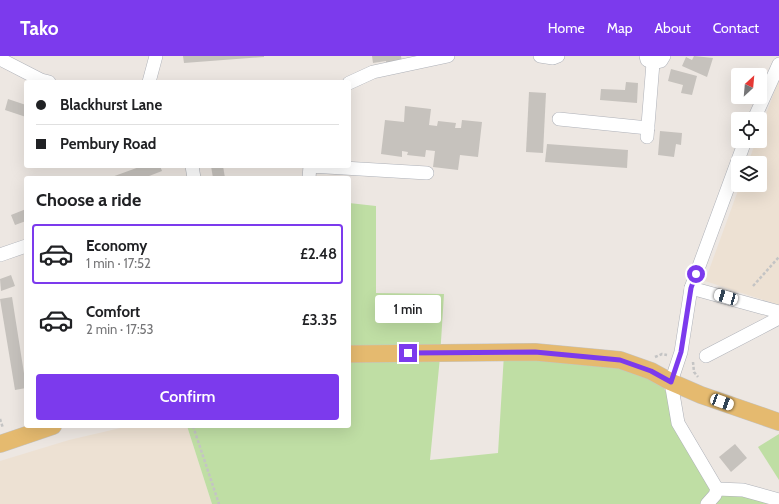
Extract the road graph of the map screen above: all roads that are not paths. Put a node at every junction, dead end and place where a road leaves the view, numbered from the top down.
1 (156, 56) edge
2 (448, 56) edge
3 (540, 56) edge
4 (558, 56) edge
5 (654, 58) edge
6 (0, 59) edge
7 (779, 64) edge
8 (41, 80) edge
9 (150, 80) edge
10 (351, 82) edge
11 (757, 112) edge
12 (559, 119) dead end
13 (742, 148) edge
14 (339, 168) edge
15 (427, 174) dead end
16 (24, 247) edge
17 (0, 254) edge
18 (691, 288) junction
19 (779, 312) edge
20 (779, 318) edge
21 (351, 354) edge
22 (706, 356) dead end
23 (671, 382) junction
24 (779, 422) edge
25 (44, 428) edge
26 (2, 437) edge
27 (717, 489) junction
28 (779, 500) edge
29 (707, 504) edge

1 - 9 street
2 - 10 street
3 - 4 street
5 - 12 street
6 - 8 street
7 - 11 street
13 - 18 street
14 - 15 street
16 - 17 street
18 - 19 street
18 - 23 street
20 - 22 street
21 - 23 main road
23 - 24 main road
23 - 27 street
25 - 26 main road
27 - 28 street
27 - 29 street

